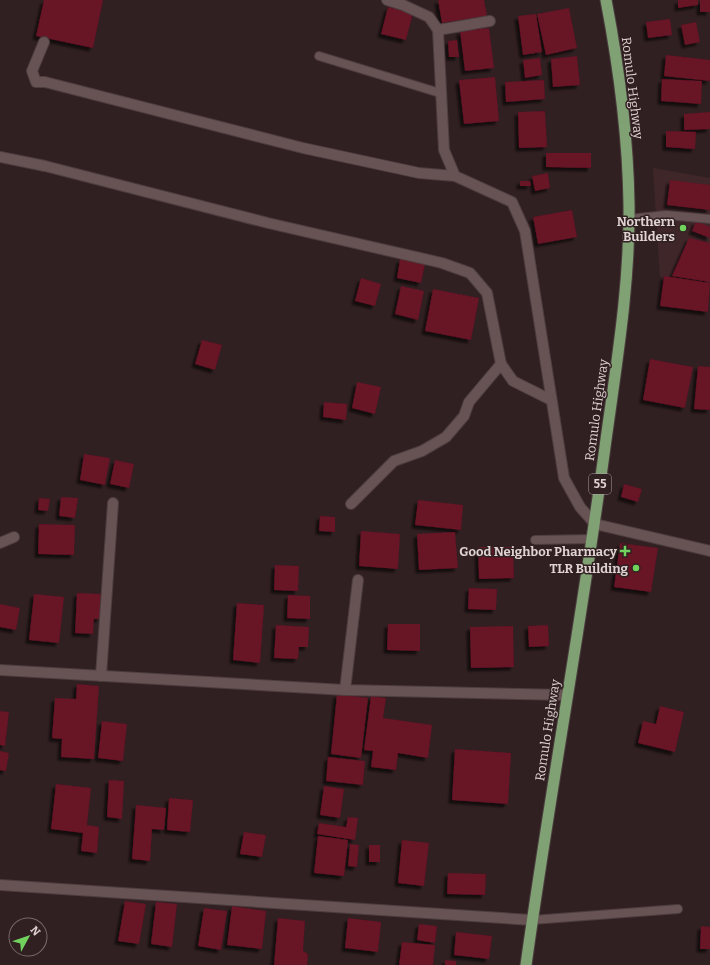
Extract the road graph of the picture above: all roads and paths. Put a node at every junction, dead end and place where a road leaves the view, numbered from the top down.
1 (387, 0) edge
2 (606, 0) edge
3 (490, 21) dead end
4 (438, 30) junction
5 (44, 42) dead end
6 (319, 56) dead end
7 (440, 93) junction
8 (0, 157) edge
9 (455, 176) junction
10 (629, 219) junction
11 (710, 219) edge
12 (501, 364) junction
13 (551, 400) junction
14 (113, 503) dead end
15 (351, 504) dead end
16 (595, 524) junction
17 (14, 537) dead end
18 (592, 539) junction
19 (535, 540) dead end
20 (0, 543) edge
21 (710, 551) edge
22 (358, 580) dead end
23 (0, 670) edge
24 (100, 676) junction
25 (345, 690) junction
26 (567, 695) junction
27 (0, 885) edge
28 (678, 909) dead end
29 (532, 920) junction
30 (526, 965) edge

1 - 4 street
2 - 10 highway, Romulo Highway / 55
3 - 4 street
4 - 7 street
5 - 9 street
6 - 7 lane
7 - 9 street
8 - 12 street
9 - 13 street
10 - 11 lane
10 - 16 highway, Romulo Highway / 55
12 - 13 street
12 - 15 street
13 - 16 street
14 - 24 street
16 - 18 highway, Romulo Highway / 55
16 - 21 street
17 - 20 street
18 - 19 lane
18 - 26 highway, Romulo Highway / 55
22 - 25 street
23 - 24 street
24 - 25 street
25 - 26 street
26 - 29 highway, Romulo Highway / 55
27 - 29 street
28 - 29 lane
29 - 30 highway, Romulo Highway / 55

